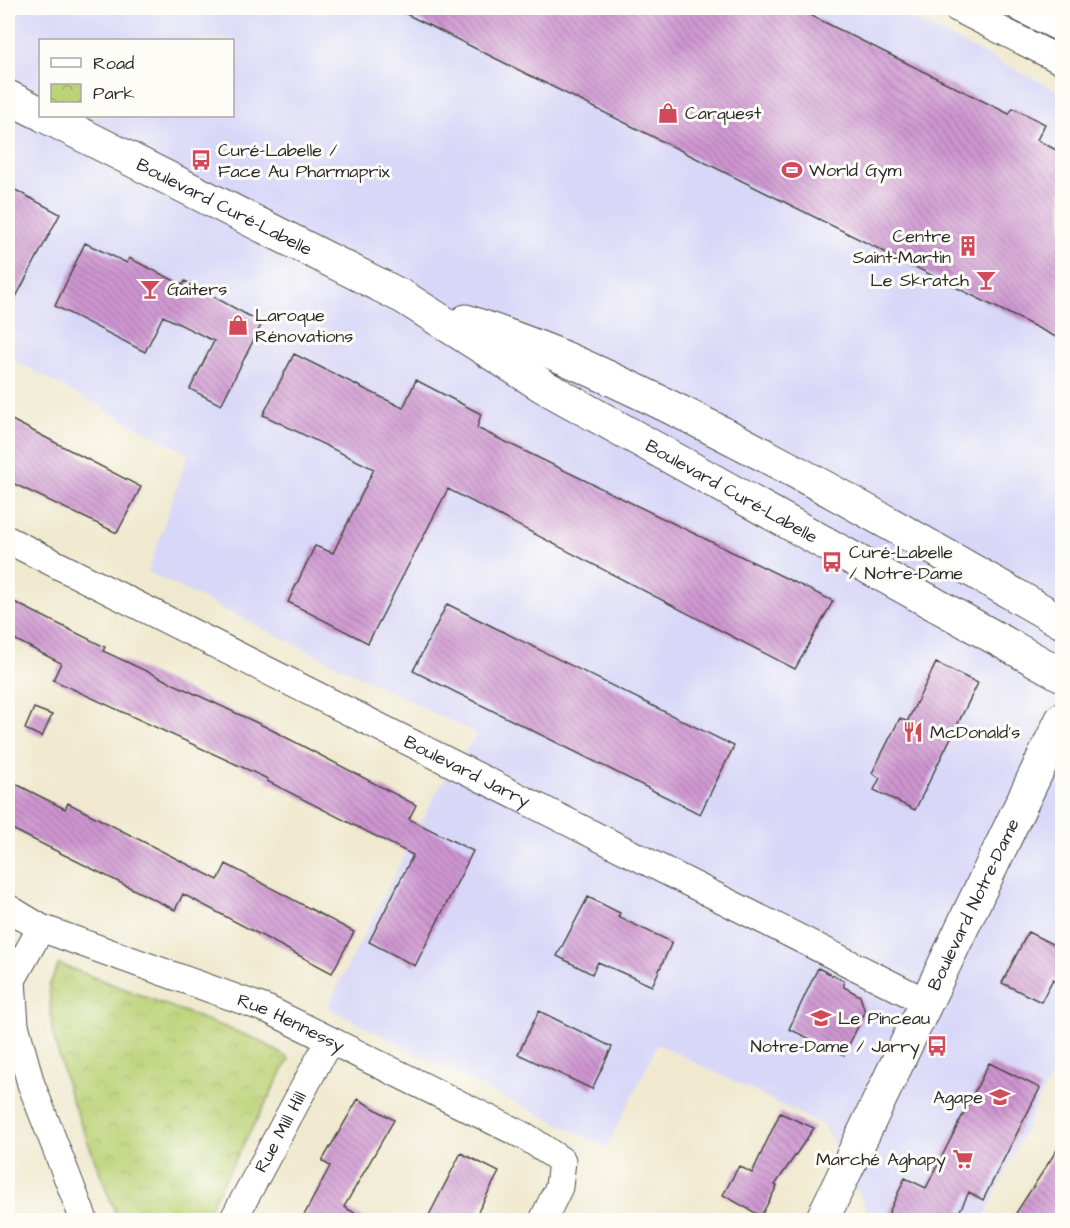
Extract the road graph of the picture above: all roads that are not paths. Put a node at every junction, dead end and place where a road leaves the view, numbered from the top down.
1 (957, 8) edge
2 (1020, 8) edge
3 (1062, 29) edge
4 (1062, 60) edge
5 (8, 97) edge
6 (39, 112) edge
7 (47, 117) edge
8 (405, 298) junction
9 (8, 540) edge
10 (1062, 622) edge
11 (1062, 675) edge
12 (1062, 719) edge
13 (8, 908) edge
14 (41, 928) junction
15 (926, 1002) junction
16 (329, 1041) junction
17 (84, 1221) edge
18 (232, 1221) edge
19 (543, 1221) edge
20 (822, 1221) edge

1 - 4 street
2 - 3 street
5 - 6 main road
7 - 8 main road, Boulevard Curé-Labelle
8 - 10 main road, Boulevard Curé-Labelle
8 - 11 main road, Boulevard Curé-Labelle
9 - 15 street, Boulevard Jarry
12 - 15 main road, Boulevard Notre-Dame
13 - 14 street, Rue Hennessy
14 - 16 street, Rue Hennessy
14 - 17 street
15 - 20 main road, Boulevard Notre-Dame
16 - 18 street, Rue Mill Hill
16 - 19 street, Rue Hennessy

